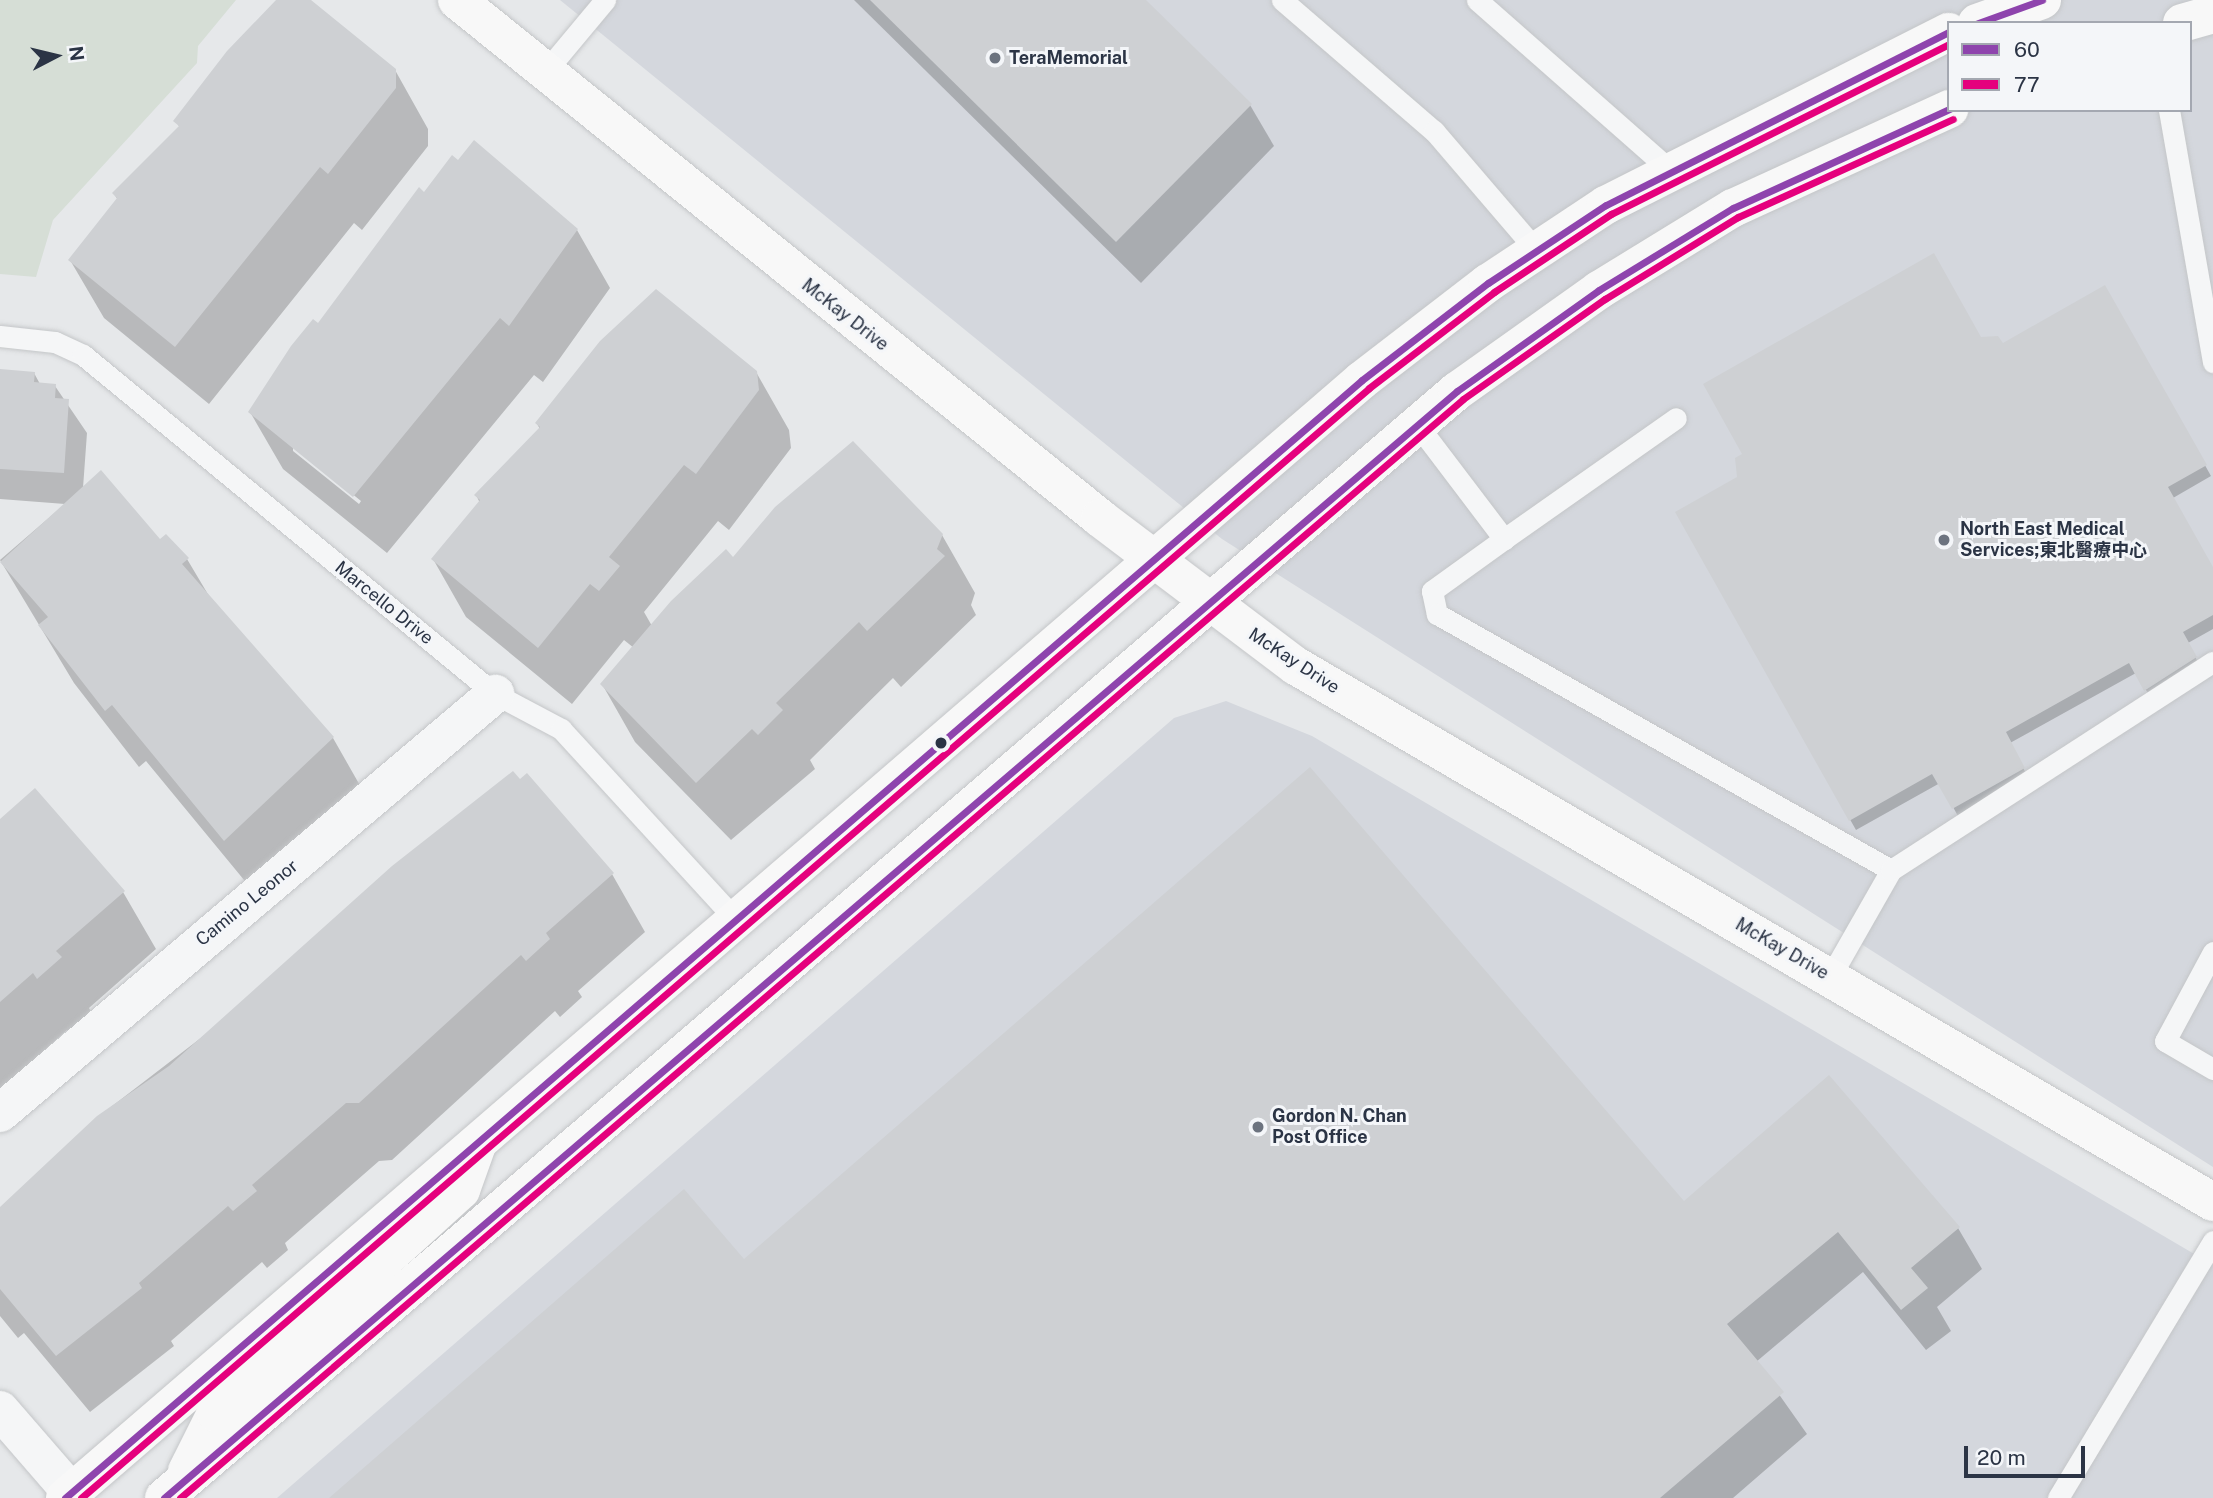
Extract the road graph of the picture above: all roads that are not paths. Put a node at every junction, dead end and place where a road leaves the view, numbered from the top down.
1 (457, 0) edge
2 (605, 0) edge
3 (1282, 0) edge
4 (1477, 0) edge
5 (2042, 0) edge
6 (2213, 14) edge
7 (1983, 21) edge
8 (2189, 21) edge
9 (1947, 33) edge
10 (545, 72) junction
11 (1947, 110) edge
12 (2169, 112) edge
13 (1669, 169) junction
14 (1537, 251) junction
15 (0, 336) edge
16 (2213, 362) edge
17 (1676, 418) dead end
18 (1416, 423) junction
19 (1504, 539) junction
20 (1153, 560) junction
21 (1208, 603) junction
22 (2213, 662) edge
23 (495, 694) junction
24 (1891, 870) junction
25 (735, 919) junction
26 (2213, 952) edge
27 (1830, 977) junction
28 (2213, 1069) edge
29 (0, 1113) edge
30 (478, 1141) junction
31 (2213, 1202) edge
32 (2213, 1241) edge
33 (0, 1410) edge
34 (173, 1490) edge
35 (68, 1495) edge
36 (2058, 1498) edge

1 - 10 main road, McKay Drive
2 - 10 lane
3 - 14 lane
4 - 13 lane
5 - 7 main road
6 - 8 main road
9 - 13 main road
10 - 20 main road, McKay Drive
11 - 18 main road
12 - 16 lane
13 - 14 main road
14 - 20 main road
15 - 23 lane, Marcello Drive
17 - 19 lane
18 - 19 lane
18 - 21 main road
19 - 24 lane
20 - 21 main road, McKay Drive
20 - 25 main road
21 - 27 main road, McKay Drive
21 - 34 main road
22 - 24 lane
23 - 25 lane, Marcello Drive
23 - 29 street, Camino Leonor
24 - 27 lane
25 - 30 main road
26 - 28 lane
27 - 31 main road, McKay Drive
30 - 34 main road
30 - 35 main road
32 - 36 lane
33 - 35 street

